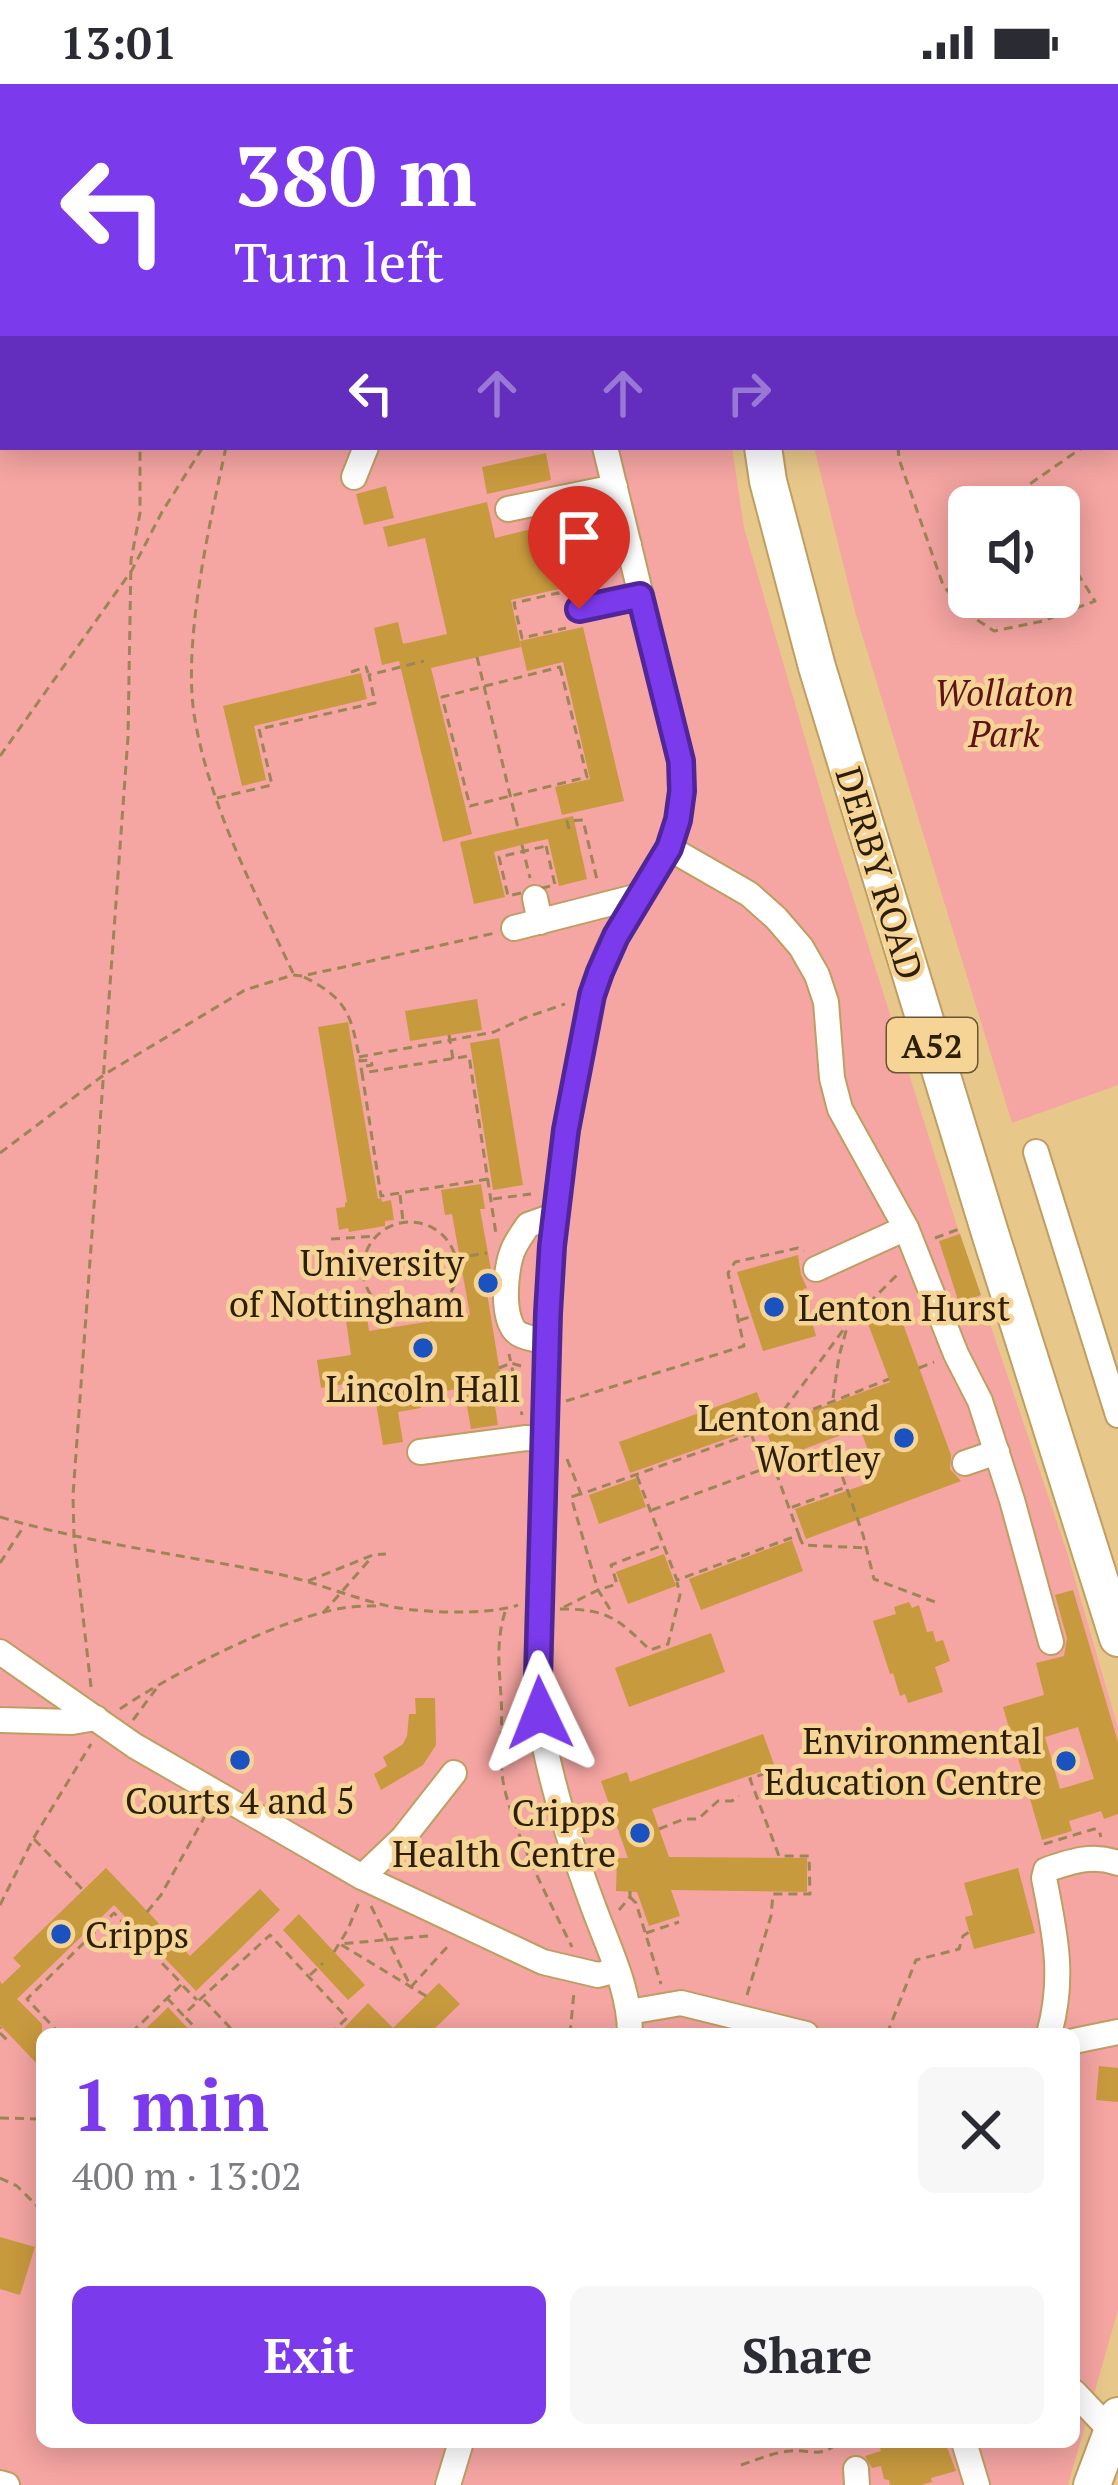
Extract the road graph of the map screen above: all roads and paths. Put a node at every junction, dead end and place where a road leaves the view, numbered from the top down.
1 (140, 450) edge
2 (201, 450) edge
3 (225, 450) edge
4 (366, 450) edge
5 (606, 450) edge
6 (763, 450) edge
7 (898, 450) edge
8 (1079, 450) edge
9 (354, 477) dead end
10 (1027, 486) edge
11 (614, 487) junction
12 (508, 509) dead end
13 (629, 545) junction
14 (584, 556) dead end
15 (132, 570) junction
16 (1080, 577) edge
17 (948, 590) edge
18 (640, 596) junction
19 (1080, 607) edge
20 (577, 609) junction
21 (974, 618) edge
22 (1051, 618) edge
23 (477, 657) dead end
24 (424, 662) dead end
25 (351, 672) dead end
26 (369, 675) junction
27 (484, 686) junction
28 (0, 756) edge
29 (510, 796) junction
30 (215, 799) junction
31 (518, 828) dead end
32 (569, 830) dead end
33 (523, 848) junction
34 (669, 848) junction
35 (597, 880) dead end
36 (639, 896) junction
37 (536, 903) junction
38 (514, 928) joint
39 (293, 975) junction
40 (302, 976) junction
41 (592, 995) junction
42 (449, 1035) dead end
43 (359, 1057) junction
44 (453, 1059) junction
45 (362, 1073) junction
46 (105, 1075) junction
47 (1036, 1152) dead end
48 (0, 1153) edge
49 (488, 1179) junction
50 (509, 1188) dead end
51 (490, 1192) junction
52 (400, 1193) junction
53 (483, 1193) dead end
54 (510, 1197) junction
55 (492, 1200) junction
56 (557, 1203) junction
57 (403, 1222) junction
58 (906, 1228) junction
59 (958, 1229) dead end
60 (376, 1236) junction
61 (331, 1239) dead end
62 (505, 1243) junction
63 (917, 1255) junction
64 (455, 1258) junction
65 (816, 1269) joint
66 (868, 1304) junction
67 (880, 1307) dead end
68 (753, 1316) dead end
69 (738, 1320) junction
70 (848, 1324) junction
71 (547, 1342) junction
72 (511, 1363) dead end
73 (889, 1379) dead end
74 (832, 1400) junction
75 (560, 1403) dead end
76 (495, 1404) dead end
77 (1118, 1415) edge
78 (774, 1424) junction
79 (752, 1434) junction
80 (554, 1441) junction
81 (419, 1452) dead end
82 (997, 1452) junction
83 (965, 1463) dead end
84 (774, 1467) junction
85 (764, 1470) junction
86 (636, 1474) junction
87 (846, 1487) junction
88 (581, 1494) junction
89 (790, 1508) junction
90 (650, 1511) junction
91 (0, 1517) edge
92 (26, 1525) junction
93 (799, 1534) junction
94 (74, 1537) junction
95 (663, 1545) junction
96 (867, 1548) junction
97 (386, 1554) dead end
98 (373, 1556) junction
99 (0, 1563) edge
100 (677, 1580) junction
101 (308, 1581) junction
102 (598, 1590) junction
103 (342, 1591) junction
104 (935, 1602) dead end
105 (383, 1606) junction
106 (542, 1609) junction
107 (505, 1610) junction
108 (322, 1614) junction
109 (615, 1617) junction
110 (1118, 1638) edge
111 (1051, 1642) dead end
112 (0, 1652) edge
113 (158, 1687) junction
114 (0, 1720) edge
115 (107, 1725) junction
116 (778, 1768) dead end
117 (454, 1773) dead end
118 (218, 1796) junction
119 (739, 1796) dead end
120 (658, 1829) dead end
121 (1064, 1833) dead end
122 (33, 1839) junction
123 (1066, 1840) dead end
124 (1118, 1862) edge
125 (364, 1883) junction
126 (82, 1890) dead end
127 (0, 1905) edge
128 (618, 1910) dead end
129 (147, 1912) dead end
130 (679, 1922) dead end
131 (462, 1929) junction
132 (969, 1932) dead end
133 (646, 1933) junction
134 (390, 1940) junction
135 (340, 1944) junction
136 (334, 1952) dead end
137 (323, 1963) dead end
138 (574, 1970) junction
139 (617, 1970) junction
140 (308, 1976) junction
141 (182, 1984) junction
142 (411, 1988) junction
143 (426, 1996) dead end
144 (167, 1998) junction
145 (200, 2000) junction
146 (29, 2001) junction
147 (24, 2006) dead end
148 (658, 2007) junction
149 (183, 2015) junction
150 (740, 2018) junction
151 (629, 2023) edge
152 (54, 2028) edge
153 (136, 2028) edge
154 (195, 2028) edge
155 (230, 2028) edge
156 (336, 2028) edge
157 (570, 2028) edge
158 (781, 2028) edge
159 (889, 2028) edge
160 (1050, 2028) edge
161 (1, 2032) edge
162 (1118, 2032) edge
163 (10, 2037) dead end
164 (1080, 2040) edge
165 (0, 2118) edge
166 (36, 2119) edge
167 (0, 2178) edge
168 (36, 2205) edge
169 (1080, 2397) edge
170 (1115, 2424) edge
171 (459, 2448) edge
172 (828, 2448) edge
173 (966, 2448) edge
174 (741, 2465) dead end
175 (448, 2485) edge
176 (977, 2485) edge
177 (1093, 2485) edge

1 - 15 path
2 - 15 path
3 - 30 path
4 - 9 street
5 - 11 street
6 - 110 highway, DERBY ROAD / A52
7 - 17 path
8 - 10 path
11 - 12 street
11 - 13 street
13 - 14 street
13 - 18 street
15 - 28 path
15 - 46 path
16 - 19 path
18 - 20 street
18 - 34 street
20 - 20 path
21 - 22 path
23 - 27 path
24 - 26 path
25 - 26 path
26 - 30 path
27 - 29 path
27 - 29 path
27 - 29 path
29 - 31 path
30 - 39 path
32 - 35 path
33 - 37 path
33 - 37 path
33 - 37 path
34 - 36 street
34 - 58 street
36 - 37 street
36 - 41 street
37 - 38 street
38 - 40 path
39 - 40 path
39 - 46 path
40 - 43 path
41 - 43 path
41 - 56 street
42 - 44 path, bridge
43 - 45 path
44 - 45 path
44 - 49 path
45 - 52 path
46 - 48 path
46 - 94 path
47 - 77 street
49 - 51 path
49 - 52 path
50 - 54 path
51 - 53 path
51 - 55 path
52 - 57 path
54 - 55 path
54 - 56 path
55 - 62 path
56 - 62 street
56 - 71 street
57 - 60 path
57 - 64 path
58 - 63 street
58 - 65 street
59 - 63 path
60 - 61 path
60 - 64 path
62 - 64 path
62 - 71 street
63 - 66 path
63 - 82 street
65 - 69 path
66 - 67 path
66 - 70 path
68 - 69 path
69 - 75 path
70 - 74 path
70 - 78 path
71 - 80 street
72 - 76 path
73 - 74 path
74 - 78 path
78 - 79 path
79 - 85 path
79 - 86 path
80 - 81 street
80 - 88 path
80 - 106 street
82 - 83 street
82 - 111 street
84 - 85 path
84 - 87 path
84 - 89 path
85 - 90 path
86 - 88 path
86 - 90 path
87 - 89 path
87 - 96 path
88 - 102 path
89 - 93 path
90 - 95 path
91 - 92 path
92 - 94 path
92 - 99 path
93 - 96 path
93 - 100 path
94 - 101 path
94 - 115 path
95 - 100 path
95 - 102 path
96 - 104 path
97 - 98 path
98 - 101 path
98 - 103 path
100 - 109 path
101 - 103 path
102 - 106 path
102 - 109 path
103 - 105 path
103 - 108 path
105 - 107 path
105 - 108 path
106 - 107 path
106 - 109 path
106 - 139 street
107 - 138 path
108 - 113 path
112 - 115 street
113 - 115 path
113 - 115 path
114 - 115 street
115 - 118 street
115 - 122 path
116 - 150 path
117 - 125 street
118 - 125 street
118 - 129 path
119 - 120 path
121 - 123 path
122 - 126 path
122 - 127 path
124 - 160 street
125 - 131 street
125 - 134 path
125 - 135 path
128 - 133 path
130 - 133 path
131 - 134 path
131 - 138 street
131 - 142 path
132 - 159 path
133 - 148 path
134 - 135 path
134 - 142 path
135 - 136 path
135 - 142 path
137 - 140 path
138 - 139 street
138 - 157 path
139 - 151 street
140 - 145 path
140 - 156 path
141 - 144 path
141 - 145 path
141 - 146 path
142 - 143 path
144 - 149 path
144 - 153 path
145 - 149 path
145 - 155 path
146 - 147 path
146 - 152 path
148 - 150 street
148 - 151 street
149 - 154 path
150 - 158 street
161 - 163 path
162 - 164 street
165 - 166 path
167 - 168 path
169 - 170 street
170 - 177 highway
171 - 175 street
172 - 174 path
173 - 176 street

